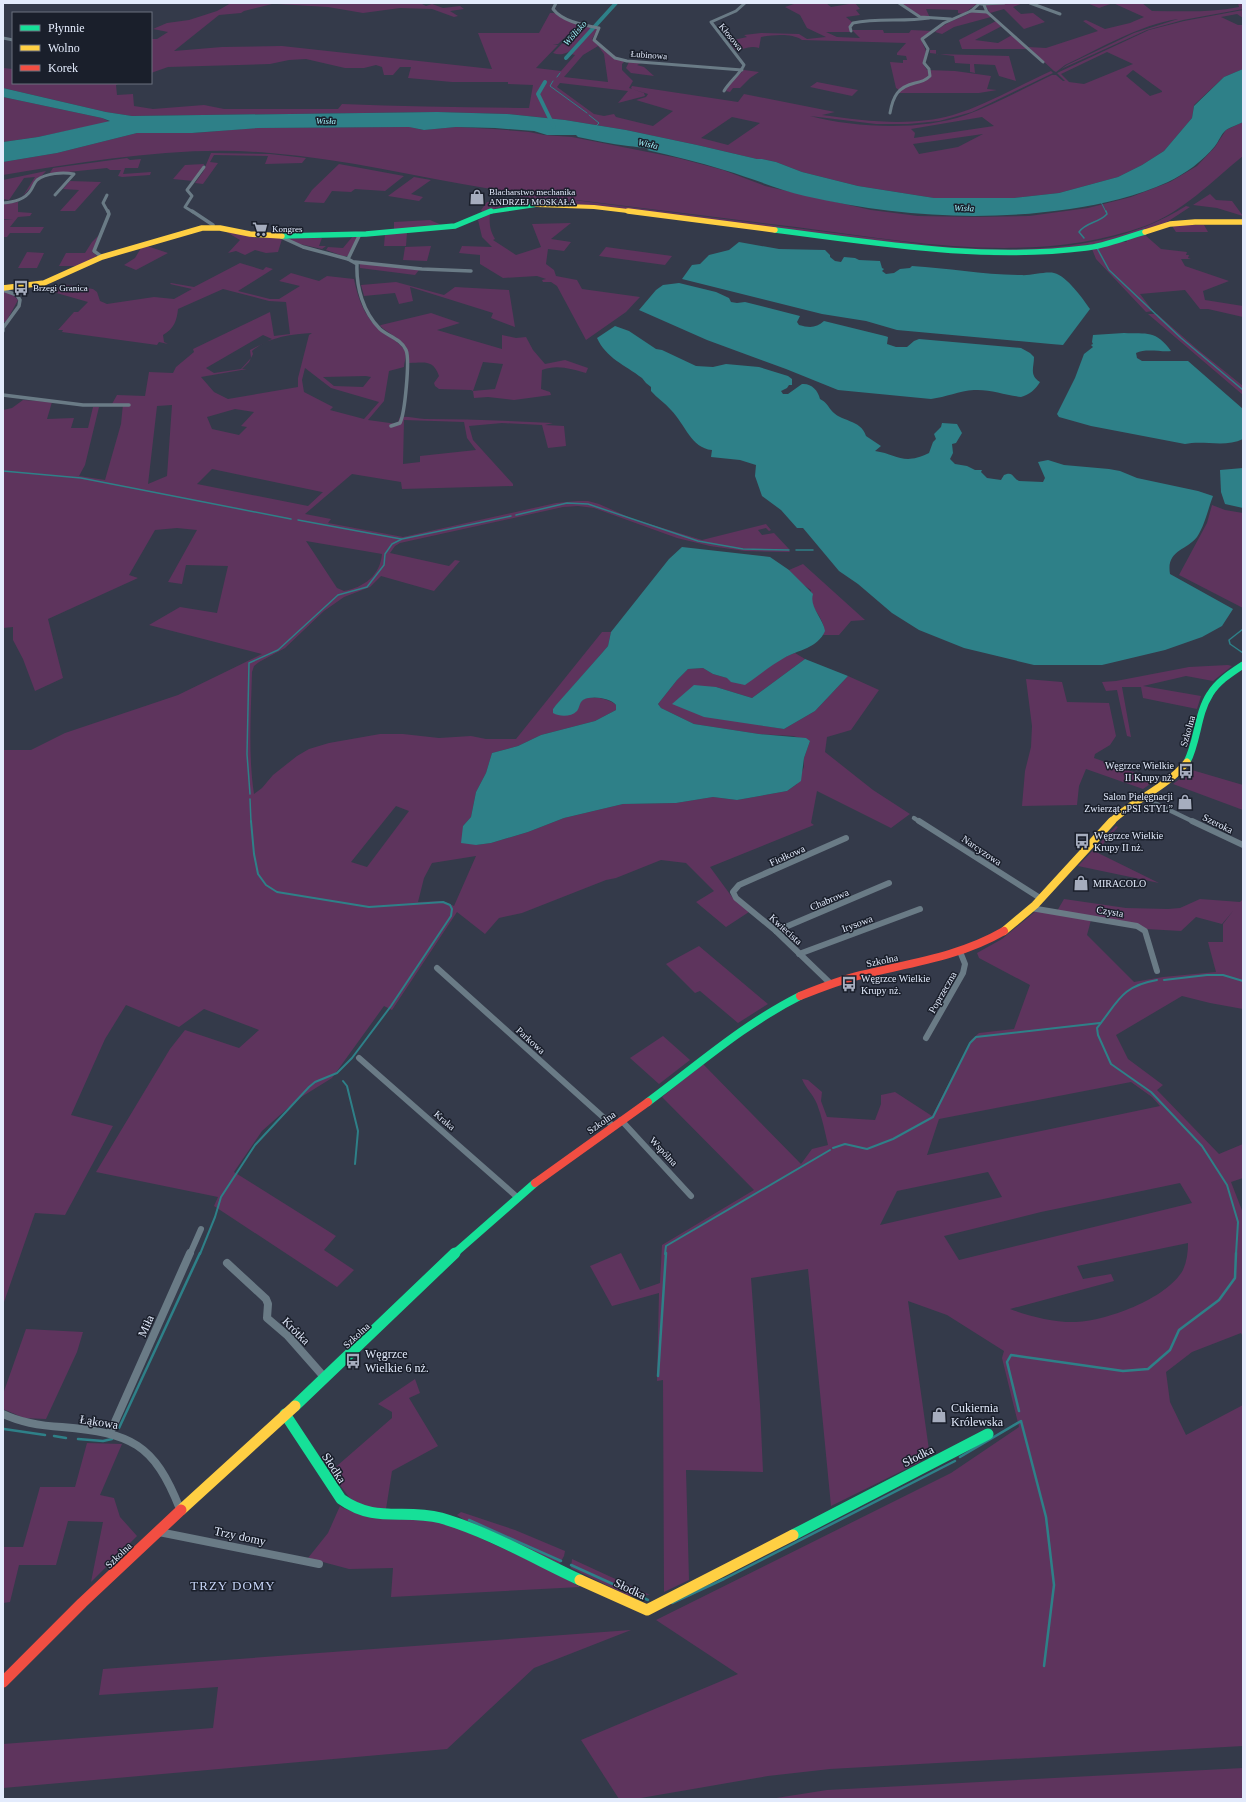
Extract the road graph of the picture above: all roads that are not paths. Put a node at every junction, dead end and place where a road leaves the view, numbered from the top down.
1 (556, 3) edge
2 (745, 3) edge
3 (899, 3) edge
4 (1004, 3) edge
5 (1030, 3) edge
6 (980, 4) edge
7 (984, 5) junction
8 (971, 11) junction
9 (987, 12) junction
10 (1060, 14) dead end
11 (929, 18) junction
12 (951, 19) junction
13 (851, 31) dead end
14 (1043, 62) dead end
15 (742, 70) junction
16 (724, 91) dead end
17 (890, 113) dead end
18 (204, 167) dead end
19 (55, 195) dead end
20 (106, 195) dead end
21 (3, 203) edge
22 (1243, 222) edge
23 (213, 228) junction
24 (360, 234) junction
25 (279, 236) junction
26 (102, 257) junction
27 (348, 259) junction
28 (356, 262) junction
29 (470, 271) dead end
30 (3, 289) edge
31 (3, 328) edge
32 (3, 331) edge
33 (3, 395) edge
34 (129, 405) dead end
35 (391, 426) dead end
36 (1243, 665) edge
37 (1142, 796) junction
38 (914, 818) dead end
39 (846, 838) dead end
40 (1243, 845) edge
41 (889, 883) dead end
42 (736, 888) joint
43 (1040, 898) junction
44 (1030, 908) junction
45 (920, 909) dead end
46 (776, 931) junction
47 (799, 954) junction
48 (961, 954) junction
49 (438, 968) dead end
50 (1156, 971) dead end
51 (831, 984) junction
52 (926, 1038) dead end
53 (359, 1058) dead end
54 (621, 1120) junction
55 (613, 1126) junction
56 (691, 1196) dead end
57 (517, 1197) junction
58 (201, 1229) dead end
59 (227, 1263) dead end
60 (325, 1378) junction
61 (3, 1414) edge
62 (285, 1414) junction
63 (110, 1433) junction
64 (988, 1434) dead end
65 (180, 1509) junction
66 (156, 1531) junction
67 (319, 1564) dead end
68 (3, 1682) edge

1 - 15 street, Łubinowa
2 - 15 street, Kłosowa
3 - 11 street
4 - 7 street
5 - 10 street
6 - 7 street
6 - 8 street
7 - 9 street
8 - 9 street
8 - 12 street
9 - 14 street
11 - 12 street
11 - 13 street
12 - 17 street
15 - 16 street
18 - 23 street
19 - 21 street
20 - 26 street
22 - 24 street
23 - 25 street
23 - 26 street
24 - 25 street
24 - 27 street
25 - 27 street
26 - 30 street
27 - 28 street
28 - 29 street
28 - 35 street
30 - 31 street
31 - 32 street
33 - 34 street
36 - 37 street, Szkolna
37 - 40 street, Szeroka
37 - 43 street, Szkolna
38 - 43 street, Narcyzowa
39 - 42 street, Fiołkowa
41 - 46 street, Chabrowa
42 - 46 street, Kwiecista
43 - 44 street, Szkolna
44 - 48 street, Szkolna
44 - 50 street, Czysta
45 - 47 street, Irysowa
46 - 47 street, Kwiecista
47 - 51 street, Kwiecista
48 - 51 street, Szkolna
48 - 52 street, Poprzeczna
49 - 55 street, Parkowa
51 - 54 street, Szkolna
53 - 57 street, Kraka
54 - 55 street, Szkolna
54 - 56 street, Wspólna
55 - 57 street, Szkolna
57 - 60 street, Szkolna
58 - 63 street, Miła
59 - 60 street, Krótka
60 - 62 street, Szkolna
61 - 63 street, Łąkowa
62 - 64 street, Słodka
62 - 65 street, Szkolna
63 - 65 street, Łąkowa
65 - 66 street, Szkolna
66 - 67 street, Trzy domy
66 - 68 street, Szkolna

